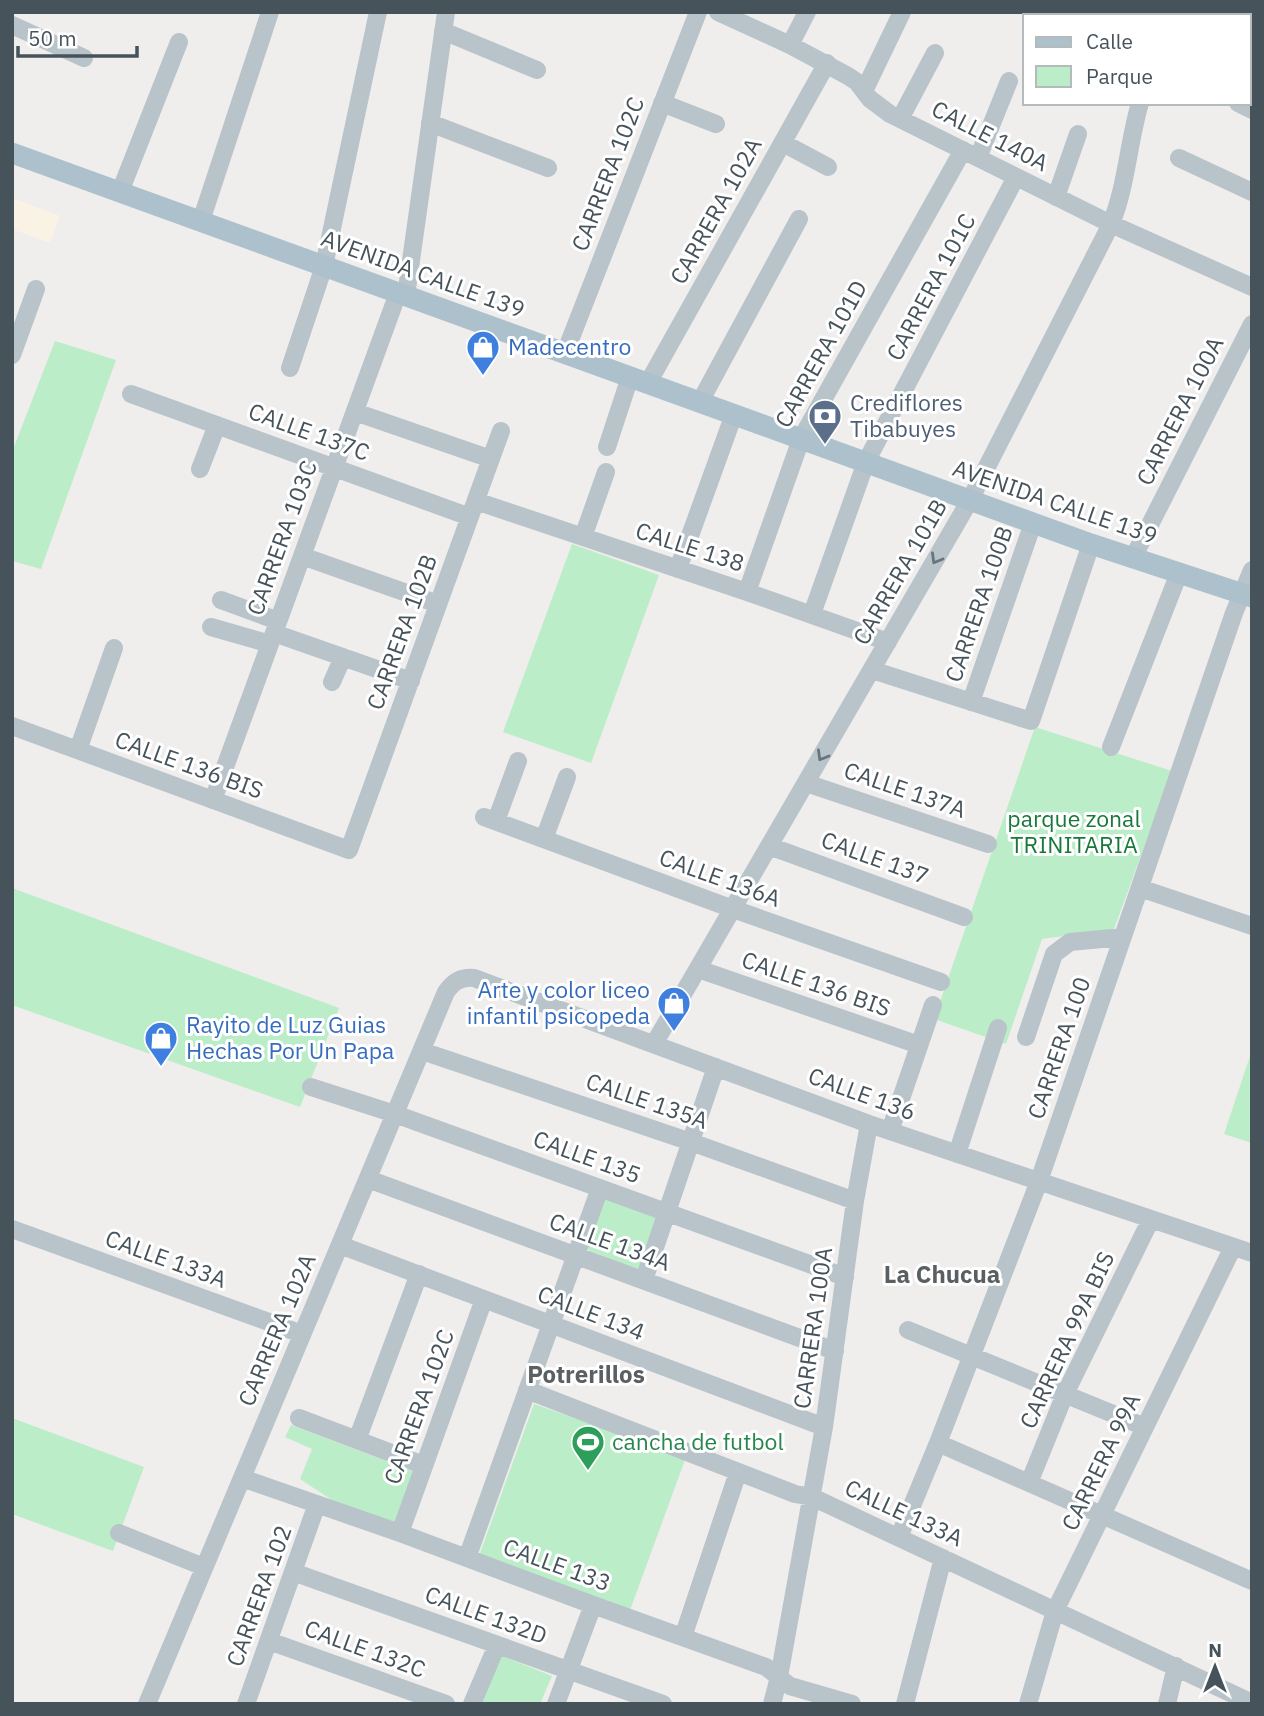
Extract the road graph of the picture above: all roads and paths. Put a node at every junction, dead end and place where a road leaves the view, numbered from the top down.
1 (270, 12) edge
2 (378, 12) edge
3 (446, 12) edge
4 (698, 12) edge
5 (718, 12) edge
6 (807, 12) edge
7 (902, 12) edge
8 (12, 25) edge
9 (443, 31) junction
10 (179, 42) dead end
11 (790, 45) junction
12 (935, 53) dead end
13 (84, 58) dead end
14 (827, 64) junction
15 (537, 70) dead end
16 (1009, 81) dead end
17 (864, 91) junction
18 (662, 103) junction
19 (1139, 105) edge
20 (900, 119) junction
21 (430, 123) junction
22 (716, 124) dead end
23 (1078, 134) dead end
24 (783, 144) junction
25 (12, 153) edge
26 (970, 154) junction
27 (1179, 158) dead end
28 (828, 167) dead end
29 (548, 169) dead end
30 (1016, 177) junction
31 (120, 192) junction
32 (1252, 192) edge
33 (1056, 197) junction
34 (799, 219) dead end
35 (201, 221) junction
36 (1111, 224) junction
37 (324, 266) junction
38 (1252, 287) edge
39 (37, 289) dead end
40 (402, 294) junction
41 (1252, 324) edge
42 (565, 353) junction
43 (12, 355) edge
44 (290, 368) dead end
45 (639, 380) junction
46 (131, 394) dead end
47 (700, 402) junction
48 (355, 412) junction
49 (734, 414) junction
50 (217, 425) junction
51 (501, 431) dead end
52 (801, 439) junction
53 (607, 447) dead end
54 (491, 459) junction
55 (866, 462) junction
56 (334, 468) junction
57 (200, 470) dead end
58 (606, 472) dead end
59 (970, 500) junction
60 (473, 509) junction
61 (1034, 523) junction
62 (583, 537) junction
63 (1091, 544) junction
64 (302, 556) junction
65 (1133, 558) junction
66 (678, 569) junction
67 (1252, 570) edge
68 (1179, 573) junction
69 (747, 592) junction
70 (1247, 595) edge
71 (221, 600) dead end
72 (438, 604) junction
73 (812, 614) junction
74 (211, 627) dead end
75 (274, 633) junction
76 (888, 642) junction
77 (114, 648) dead end
78 (343, 657) junction
79 (872, 670) junction
80 (411, 681) junction
81 (332, 682) dead end
82 (971, 702) junction
83 (12, 726) edge
84 (1111, 747) dead end
85 (78, 750) junction
86 (519, 761) dead end
87 (567, 777) dead end
88 (806, 783) junction
89 (213, 800) junction
90 (544, 839) junction
91 (988, 844) dead end
92 (769, 846) junction
93 (349, 850) joint
94 (1140, 888) junction
95 (733, 909) junction
96 (964, 917) dead end
97 (1252, 926) edge
98 (1123, 937) junction
99 (698, 969) junction
100 (458, 980) joint
101 (941, 982) dead end
102 (933, 1005) dead end
103 (998, 1028) dead end
104 (1026, 1038) dead end
105 (654, 1044) junction
106 (919, 1045) junction
107 (422, 1051) junction
108 (716, 1067) junction
109 (311, 1087) dead end
110 (395, 1114) junction
111 (869, 1124) junction
112 (890, 1131) junction
113 (691, 1142) junction
114 (957, 1154) junction
115 (368, 1178) junction
116 (1039, 1181) junction
117 (600, 1188) junction
118 (855, 1201) junction
119 (667, 1212) junction
120 (1151, 1219) junction
121 (12, 1229) edge
122 (340, 1245) junction
123 (1233, 1247) junction
124 (1252, 1253) edge
125 (576, 1255) junction
126 (419, 1274) junction
127 (845, 1277) junction
128 (644, 1280) junction
129 (484, 1299) junction
130 (551, 1324) junction
131 (908, 1329) dead end
132 (302, 1334) junction
133 (835, 1351) junction
134 (971, 1355) junction
135 (527, 1390) junction
136 (1065, 1394) junction
137 (299, 1418) dead end
138 (824, 1427) junction
139 (1145, 1427) junction
140 (357, 1440) junction
141 (938, 1443) junction
142 (423, 1465) junction
143 (738, 1472) junction
144 (242, 1478) junction
145 (1029, 1483) junction
146 (812, 1497) junction
147 (317, 1504) junction
148 (1102, 1516) junction
149 (119, 1533) dead end
150 (400, 1533) junction
151 (899, 1537) junction
152 (467, 1558) junction
153 (943, 1558) junction
154 (204, 1567) junction
155 (293, 1572) junction
156 (1252, 1581) edge
157 (593, 1605) junction
158 (1055, 1611) junction
159 (683, 1637) junction
160 (268, 1641) junction
161 (497, 1645) junction
162 (1176, 1666) junction
163 (569, 1671) junction
164 (779, 1677) junction
165 (1252, 1703) edge
166 (147, 1704) edge
167 (246, 1704) edge
168 (446, 1704) edge
169 (472, 1704) edge
170 (556, 1704) edge
171 (663, 1704) edge
172 (772, 1704) edge
173 (852, 1704) edge
174 (905, 1704) edge
175 (1028, 1704) edge
176 (1167, 1704) edge

1 - 35 street
2 - 37 street
3 - 9 street, CARRERA 103C
4 - 18 street, CARRERA 102C
5 - 11 street, CALLE 140A
6 - 11 street
7 - 17 street
8 - 13 street
9 - 15 street
9 - 21 street, CARRERA 103C
10 - 31 street
11 - 14 street, CALLE 140A
12 - 20 street
14 - 17 street, CALLE 140A
14 - 24 street, CARRERA 102A
16 - 26 street, CARRERA 101D
17 - 20 street, CALLE 140A
18 - 22 street
18 - 42 street, CARRERA 102C
19 - 36 street, CARRERA 101B
20 - 26 street, CALLE 140A
21 - 29 street
21 - 40 street, CARRERA 103C
23 - 33 street
24 - 28 street
24 - 45 street, CARRERA 102A
25 - 31 main road, AVENIDA CALLE 139
26 - 30 street, CALLE 140A
26 - 52 street, CARRERA 101D
27 - 32 street
30 - 33 street, CALLE 140A
30 - 55 street, CARRERA 101C
31 - 35 main road, AVENIDA CALLE 139
33 - 36 street, CALLE 140A
34 - 47 street
35 - 37 main road, AVENIDA CALLE 139
36 - 38 street, CALLE 140A
36 - 59 street, CARRERA 101B
37 - 40 main road, AVENIDA CALLE 139
37 - 44 street
39 - 43 street
40 - 42 main road, AVENIDA CALLE 139
40 - 48 street, CARRERA 103C
41 - 65 street, CARRERA 100A
42 - 45 main road, AVENIDA CALLE 139
45 - 47 main road, AVENIDA CALLE 139
45 - 53 street, CARRERA 102A
46 - 50 street, CALLE 137C
47 - 49 main road, AVENIDA CALLE 139
48 - 54 street
48 - 56 street, CARRERA 103C
49 - 52 main road, AVENIDA CALLE 139
49 - 66 street
50 - 56 street, CALLE 137C
50 - 57 street
51 - 54 street, CARRERA 102B
52 - 55 main road, AVENIDA CALLE 139
52 - 69 street, CARRERA 101D
54 - 60 street, CARRERA 102B
55 - 59 main road, AVENIDA CALLE 139
55 - 73 street, CARRERA 101C
56 - 60 street, CALLE 137C
56 - 64 street, CARRERA 103C
58 - 62 street
59 - 61 main road, AVENIDA CALLE 139
59 -> 76 street, CARRERA 101B
60 - 62 street, CALLE 138
60 - 72 street, CARRERA 102B
61 - 63 main road, AVENIDA CALLE 139
61 - 82 street, CARRERA 100B
62 - 66 street, CALLE 138
63 - 65 main road, AVENIDA CALLE 139
63 - 82 street
64 - 72 street
64 - 75 street, CARRERA 103C
65 - 68 main road, AVENIDA CALLE 139
66 - 69 street, CALLE 138
67 - 70 street, CARRERA 100
68 - 70 main road, AVENIDA CALLE 139
68 - 84 street
69 - 73 street, CALLE 138
70 - 94 street, CARRERA 100
71 - 75 street
72 - 80 street, CARRERA 102B
73 - 76 street, CALLE 138
74 - 75 street
75 - 78 street
75 - 89 street, CARRERA 103C
76 - 79 street, CARRERA 101B
77 - 85 street
78 - 80 street
78 - 81 street
79 - 82 street
79 -> 88 street, CARRERA 101B
80 - 93 street, CARRERA 102B
83 - 85 street, CALLE 136 BIS
85 - 89 street, CALLE 136 BIS
86 - 90 street, CALLE 136A
87 - 90 street
88 - 91 street, CALLE 137A
88 - 92 street, CARRERA 101B
89 - 93 street, CALLE 136 BIS
90 - 95 street, CALLE 136A
92 - 95 street, CARRERA 101B
92 - 96 street, CALLE 137
94 - 97 street
94 - 98 street, CARRERA 100
95 - 99 street, CARRERA 101B
95 - 101 street, CALLE 136A
98 - 104 street
98 - 116 street, CARRERA 100
99 - 105 street, CARRERA 101B
99 - 106 street, CALLE 136 BIS
100 - 105 street, CALLE 136
100 - 107 street, CARRERA 102A
102 - 106 street
103 - 114 street
105 - 108 street, CALLE 136
106 - 112 street
107 - 110 street, CARRERA 102A
107 - 113 street, CALLE 135A
108 - 111 street, CALLE 136
108 - 113 street
109 - 110 street, CALLE 135
110 - 115 street, CARRERA 102A
110 - 117 street, CALLE 135
111 - 112 street, CALLE 136
111 - 118 street, CARRERA 100A
112 - 114 street, CALLE 136
113 - 118 street, CALLE 135A
113 - 119 street
114 - 116 street, CALLE 136
115 - 122 street, CARRERA 102A
115 - 125 street, CALLE 134A
116 - 120 street, CALLE 136
116 - 134 street, CARRERA 100
117 - 119 street, CALLE 135
117 - 125 street
118 - 127 street, CARRERA 100A
119 - 127 street, CALLE 135
119 - 128 street
120 - 123 street, CALLE 136
120 - 136 street, CARRERA 99A BIS
121 - 132 street, CALLE 133A
122 - 126 street, CALLE 134
122 - 132 street, CARRERA 102A
123 - 124 street, CALLE 136
123 - 139 street, CARRERA 99A
125 - 128 street, CALLE 134A
125 - 130 street
126 - 129 street, CALLE 134
126 - 140 street
127 - 133 street, CARRERA 100A
128 - 133 street, CALLE 134A
129 - 130 street, CALLE 134
129 - 142 street, CARRERA 102C
130 - 135 street
130 - 138 street, CALLE 134
131 - 134 street
132 - 144 street, CARRERA 102A
133 - 138 street, CARRERA 100A
134 - 136 street
134 - 141 street, CARRERA 100
135 - 143 street, CALLE 133A
135 - 152 street
136 - 139 street
136 - 145 street, CARRERA 99A BIS
137 - 140 street
138 - 146 street, CARRERA 100A
139 - 148 street, CARRERA 99A
140 - 142 street
141 - 145 street
141 - 151 street, CARRERA 100
142 - 150 street, CARRERA 102C
143 - 146 street, CALLE 133A
143 - 159 street
144 - 147 street, CALLE 133
144 - 154 street, CARRERA 102A
145 - 148 street
146 - 151 street, CALLE 133A
146 - 164 street, CARRERA 100A
147 - 150 street, CALLE 133
147 - 155 street, CARRERA 102
148 - 156 street
148 - 158 street, CARRERA 99A
149 - 154 street
150 - 152 street, CALLE 133
151 - 153 street, CALLE 133A
152 - 157 street, CALLE 133
153 - 158 street, CALLE 133A
153 - 174 street
154 - 166 street, CARRERA 102A
155 - 160 street, CARRERA 102
155 - 161 street, CALLE 132D
157 - 159 street, CALLE 133
157 - 163 street
158 - 162 street, CALLE 133A
158 - 175 street, CARRERA 99A
159 - 164 street, CALLE 133
160 - 167 street, CARRERA 102
160 - 168 street, CALLE 132C
161 - 163 street, CALLE 132D
161 - 169 street
162 - 165 street, CALLE 133A
162 - 176 street
163 - 170 street
163 - 171 street, CALLE 132D
164 - 172 street, CARRERA 100A
164 - 173 street, CALLE 133

